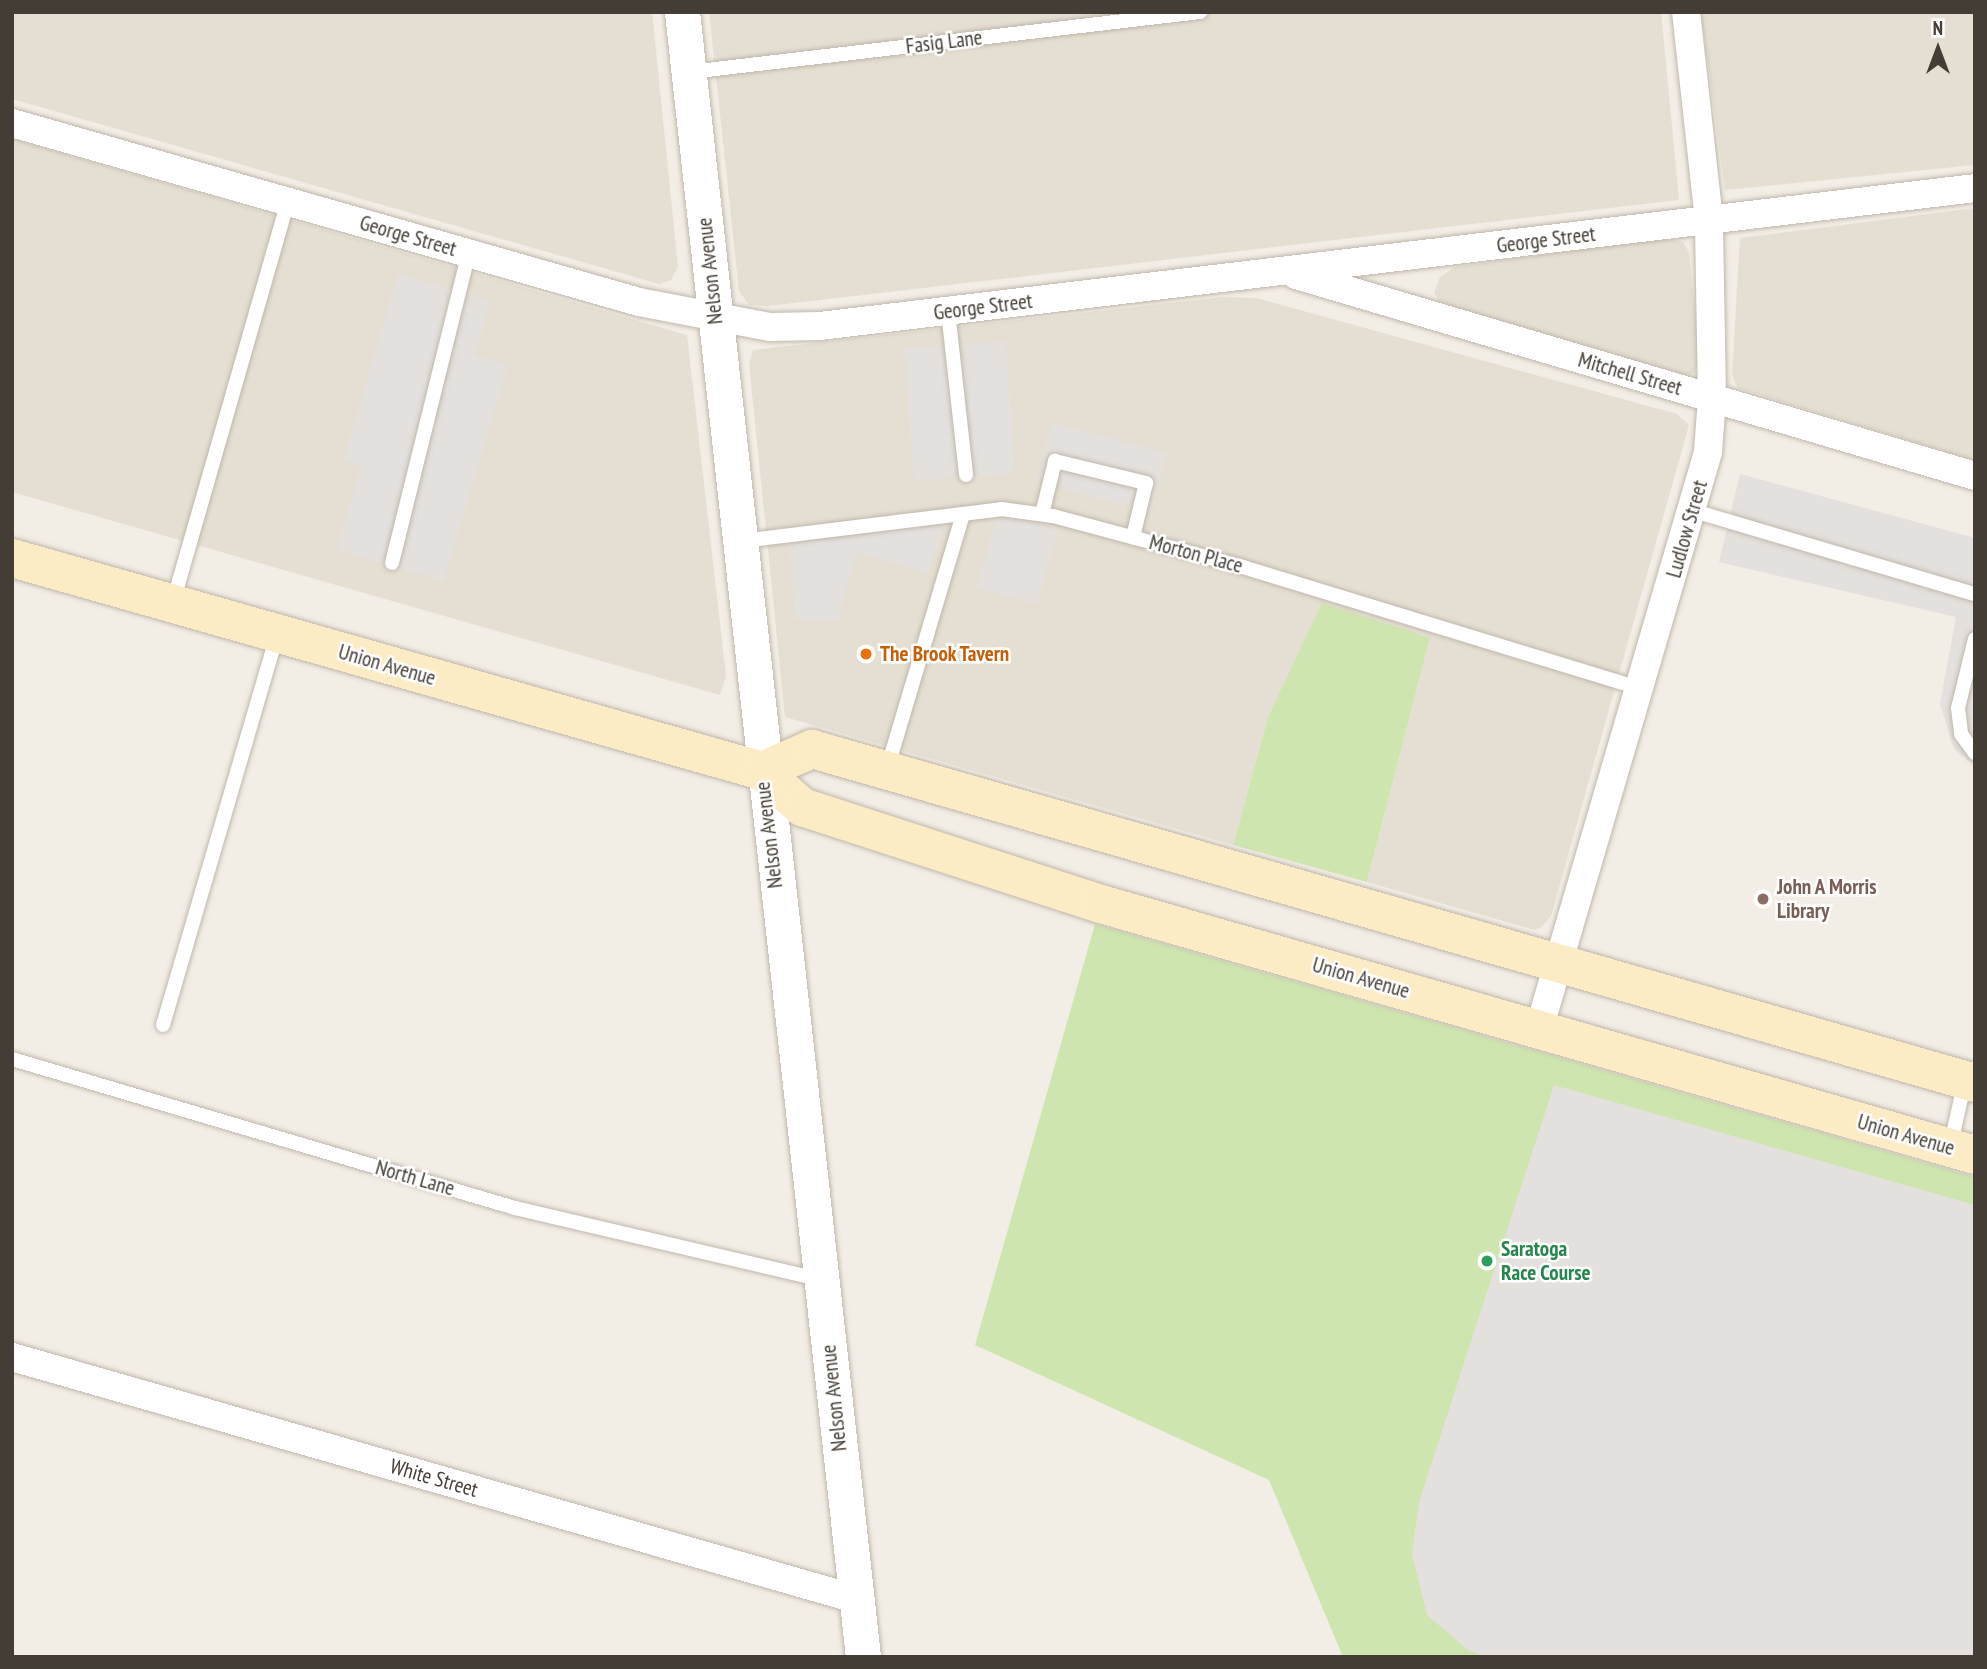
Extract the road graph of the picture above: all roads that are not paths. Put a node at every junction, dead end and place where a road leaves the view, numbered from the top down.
1 (682, 12) edge
2 (1200, 12) edge
3 (1686, 12) edge
4 (688, 72) junction
5 (12, 123) edge
6 (1975, 188) edge
7 (288, 202) junction
8 (1709, 220) junction
9 (469, 253) junction
10 (1286, 272) junction
11 (948, 311) junction
12 (715, 318) junction
13 (1712, 398) junction
14 (967, 475) dead end
15 (1975, 476) edge
16 (1694, 511) junction
17 (963, 514) junction
18 (1042, 514) junction
19 (1133, 537) junction
20 (740, 541) junction
21 (12, 558) edge
22 (393, 564) dead end
23 (1975, 594) edge
24 (173, 604) junction
25 (278, 634) junction
26 (1975, 639) edge
27 (1640, 688) junction
28 (1975, 753) edge
29 (887, 770) junction
30 (762, 771) junction
31 (1558, 960) junction
32 (163, 1025) dead end
33 (1539, 1030) junction
34 (12, 1059) edge
35 (1970, 1082) edge
36 (1962, 1152) edge
37 (822, 1280) junction
38 (12, 1357) edge
39 (856, 1599) junction
40 (863, 1657) edge

1 - 4 street, Nelson Avenue
2 - 4 lane, Fasig Lane
3 - 8 street, Ludlow Street
4 - 12 street, Nelson Avenue
5 - 7 street, George Street
6 - 8 street, George Street
7 - 9 street, George Street
7 - 24 lane
8 - 10 street, George Street
8 - 13 street, Ludlow Street
9 - 12 street, George Street
9 - 22 lane
10 - 11 street, George Street
10 - 13 street, Mitchell Street
11 - 12 street, George Street
11 - 14 lane
12 - 20 street, Nelson Avenue
13 - 15 street, Mitchell Street
13 - 16 street, Ludlow Street
16 - 23 lane
16 - 27 street, Ludlow Street
17 - 18 lane, Morton Place
17 - 20 lane, Morton Place
17 - 29 lane
18 - 19 lane, Morton Place
18 - 19 lane
19 - 27 lane, Morton Place
20 - 30 street, Nelson Avenue
21 - 24 main road, Union Avenue
24 - 25 main road, Union Avenue
25 - 30 main road, Union Avenue
25 - 32 lane
26 - 28 lane
27 - 31 street, Ludlow Street
29 - 30 main road
29 - 31 main road
30 - 33 main road, Union Avenue
30 - 37 street, Nelson Avenue
31 - 33 street, Ludlow Street
31 - 35 main road
33 - 36 main road, Union Avenue
34 - 37 lane, North Lane
35 - 36 lane
37 - 39 street, Nelson Avenue
38 - 39 street, White Street
39 - 40 street, Nelson Avenue

